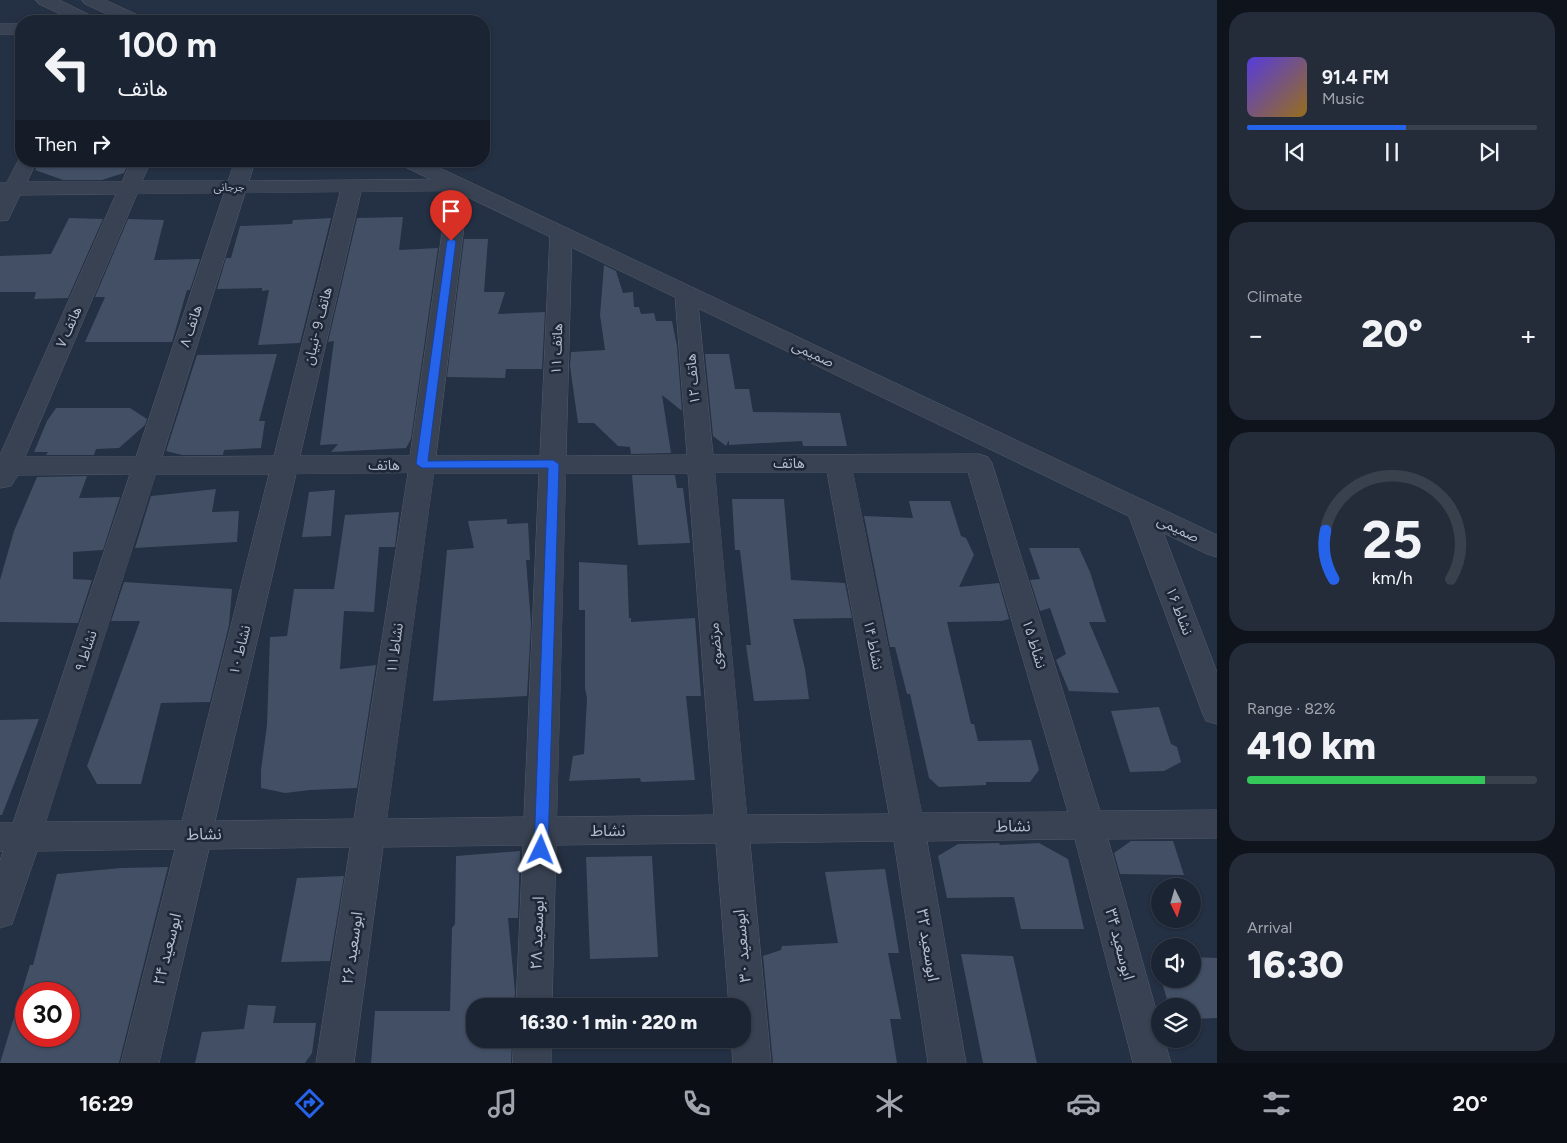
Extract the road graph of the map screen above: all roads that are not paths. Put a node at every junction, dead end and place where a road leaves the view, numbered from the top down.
1 (45, 0) edge
2 (91, 0) edge
3 (76, 15) edge
4 (123, 15) edge
5 (22, 167) edge
6 (139, 167) edge
7 (243, 167) edge
8 (420, 167) edge
9 (458, 185) junction
10 (352, 186) junction
11 (236, 187) junction
12 (130, 188) junction
13 (6, 189) edge
14 (0, 215) edge
15 (561, 234) junction
16 (686, 294) junction
17 (988, 453) junction
18 (838, 463) junction
19 (422, 464) junction
20 (553, 464) junction
21 (701, 464) junction
22 (146, 465) junction
23 (284, 465) junction
24 (3, 472) edge
25 (1140, 511) junction
26 (1217, 547) edge
27 (1217, 712) edge
28 (1217, 824) edge
29 (1088, 825) junction
30 (908, 827) junction
31 (732, 829) junction
32 (542, 831) junction
33 (369, 832) junction
34 (195, 834) junction
35 (13, 836) edge
36 (0, 913) edge
37 (534, 998) edge
38 (533, 1048) edge
39 (140, 1063) edge
40 (335, 1063) edge
41 (532, 1063) edge
42 (752, 1063) edge
43 (947, 1063) edge
44 (1152, 1063) edge

1 - 3 street
2 - 4 street
5 - 13 street
6 - 12 street, هاتف ۷
7 - 11 street, هاتف ۸
8 - 9 street, صمیمی
9 - 10 street, جرجانی
9 - 15 street, صمیمی
9 - 19 street, نشاط ۱۱
10 - 11 street, جرجانی
10 - 23 street, هاتف 9 -نبیان
11 - 12 street, جرجانی
11 - 22 street, هاتف ۸
12 - 13 street, جرجانی
12 - 24 street, هاتف ۷
13 - 14 street
15 - 16 street, صمیمی
15 - 20 street, هاتف ۱۱
16 - 17 street, صمیمی
16 - 21 street, هاتف ۱۲
17 - 18 street, هاتف
17 - 25 street, صمیمی
17 - 29 street, نشاط ۱۵
18 - 21 street, هاتف
18 - 30 street, نشاط ۱۴
19 - 20 street, هاتف
19 - 23 street, هاتف
19 - 33 street, نشاط ۱۱
20 - 21 street, هاتف
20 - 32 street, هاتف ۱۱
21 - 31 street, مرتضوی
22 - 23 street, هاتف
22 - 24 street, هاتف
22 - 35 street, نشاط ۹
23 - 34 street, نشاط ۱۰
25 - 26 street, صمیمی
25 - 27 street, نشاط ۱۶
28 - 29 street, نشاط
29 - 30 street, نشاط
29 - 44 street, ابوسعید ۳۴
30 - 31 street, نشاط
30 - 43 street, ابوسعید ۳۲
31 - 32 street, نشاط
31 - 42 street, ابوسعید ۳۰
32 - 33 street, نشاط
32 - 37 street, ابوسعید ۲۸
33 - 34 street, نشاط
33 - 40 street, ابوسعید ۲۶
34 - 35 street, نشاط
34 - 39 street, ابوسعید ۲۴
35 - 36 street, نشاط ۹
38 - 41 street

